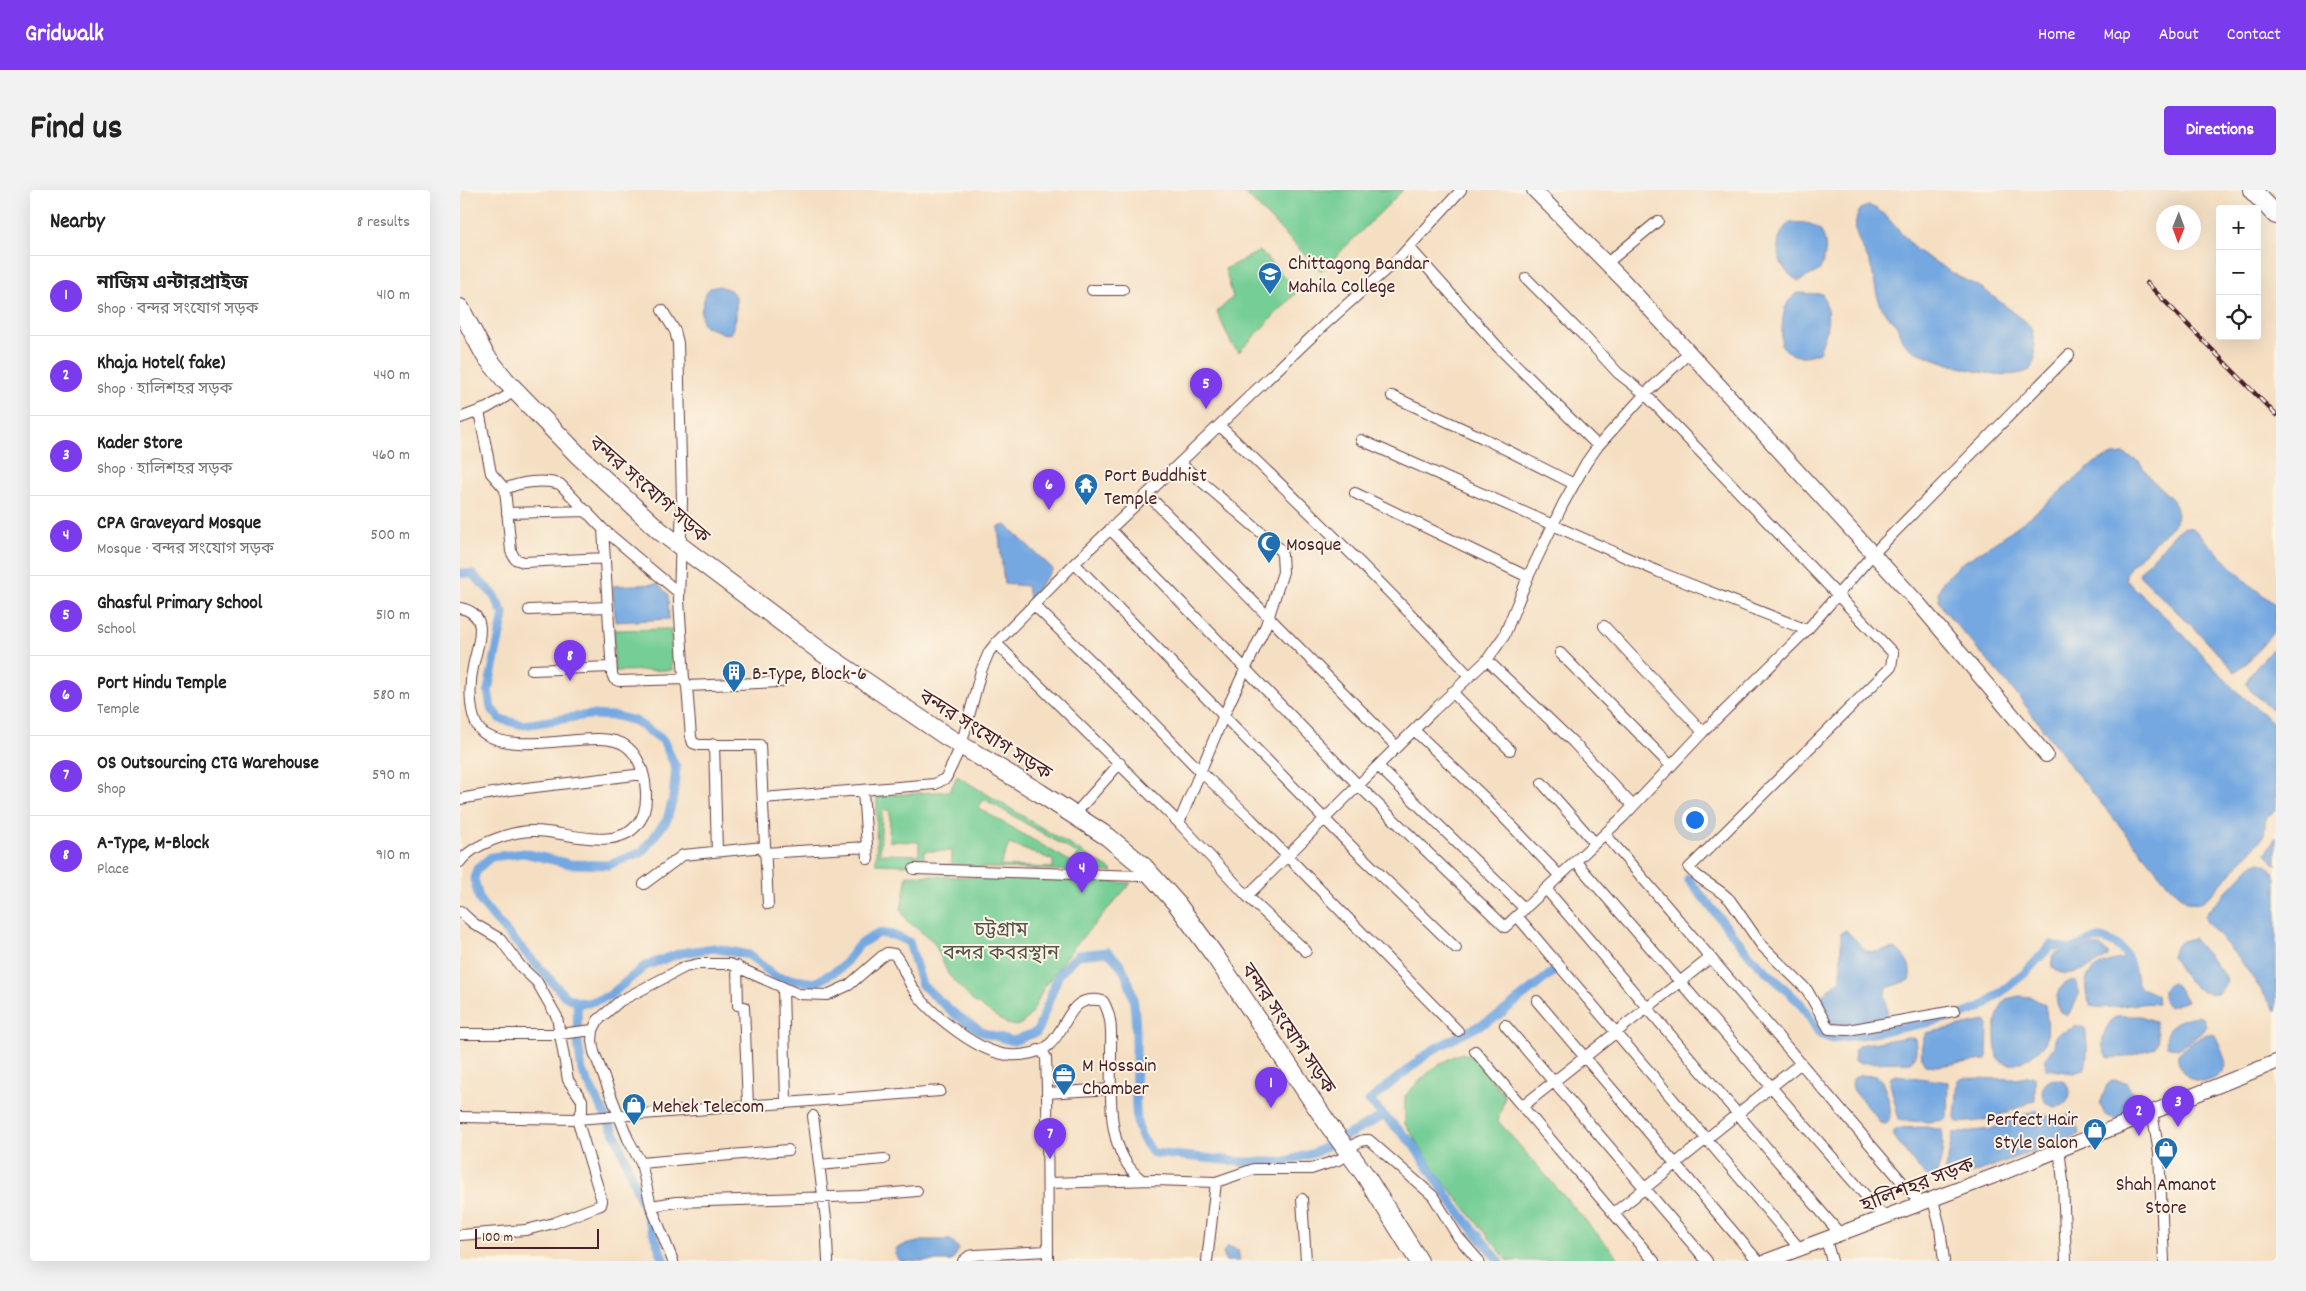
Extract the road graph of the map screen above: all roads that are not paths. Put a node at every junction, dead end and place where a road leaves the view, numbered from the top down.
1 (1461, 190) edge
2 (1534, 190) edge
3 (2252, 190) edge
4 (2276, 215) edge
5 (1658, 221) dead end
6 (1409, 247) junction
7 (1607, 263) junction
8 (1526, 278) dead end
9 (1092, 290) dead end
10 (1123, 290) dead end
11 (460, 308) edge
12 (662, 310) dead end
13 (460, 329) edge
14 (1689, 353) junction
15 (2069, 355) dead end
16 (1645, 394) junction
17 (507, 396) junction
18 (1392, 396) dead end
19 (479, 411) junction
20 (460, 418) edge
21 (1220, 426) junction
22 (1361, 440) dead end
23 (1598, 446) junction
24 (1180, 463) junction
25 (1574, 484) junction
26 (505, 489) junction
27 (1355, 493) dead end
28 (1147, 494) junction
29 (588, 511) junction
30 (507, 513) junction
31 (1554, 524) junction
32 (603, 529) junction
33 (1110, 530) junction
34 (682, 552) junction
35 (1873, 554) junction
36 (605, 558) junction
37 (1075, 564) junction
38 (1528, 577) junction
39 (679, 593) junction
40 (1837, 594) junction
41 (1034, 605) junction
42 (608, 607) junction
43 (460, 608) edge
44 (529, 610) dead end
45 (1269, 617) junction
46 (1604, 626) dead end
47 (1807, 630) junction
48 (996, 643) junction
49 (1560, 653) dead end
50 (1487, 660) junction
51 (611, 667) junction
52 (1246, 669) junction
53 (532, 670) dead end
54 (1469, 676) junction
55 (780, 682) dead end
56 (686, 683) junction
57 (1452, 692) junction
58 (1224, 715) junction
59 (1414, 730) junction
60 (1703, 732) junction
61 (714, 744) junction
62 (1397, 747) junction
63 (959, 750) junction
64 (1510, 750) dead end
65 (2046, 755) dead end
66 (1120, 764) junction
67 (1670, 765) junction
68 (1378, 766) junction
69 (1201, 772) junction
70 (643, 774) junction
71 (1542, 783) dead end
72 (1359, 786) junction
73 (863, 791) junction
74 (763, 798) junction
75 (460, 799) edge
76 (1633, 806) junction
77 (1074, 815) junction
78 (1324, 819) junction
79 (1179, 823) junction
80 (1605, 834) junction
81 (1595, 843) junction
82 (867, 847) junction
83 (764, 850) junction
84 (717, 851) junction
85 (1287, 856) junction
86 (868, 859) dead end
87 (460, 862) edge
88 (1576, 862) junction
89 (914, 869) dead end
90 (1141, 876) junction
91 (1560, 876) junction
92 (644, 884) dead end
93 (1546, 889) junction
94 (1247, 896) junction
95 (768, 904) dead end
96 (1525, 909) junction
97 (460, 911) edge
98 (1517, 916) junction
99 (1456, 948) dead end
100 (1306, 952) dead end
101 (1710, 958) junction
102 (737, 966) junction
103 (1680, 982) junction
104 (782, 989) junction
105 (1537, 1002) dead end
106 (1647, 1008) junction
107 (1954, 1011) dead end
108 (1505, 1025) dead end
109 (589, 1030) junction
110 (1458, 1031) dead end
111 (1617, 1032) junction
112 (460, 1034) edge
113 (562, 1034) junction
114 (1038, 1050) junction
115 (1475, 1051) dead end
116 (1584, 1057) junction
117 (2276, 1062) edge
118 (1801, 1063) junction
119 (1554, 1081) junction
120 (1771, 1086) junction
121 (1111, 1088) junction
122 (940, 1091) dead end
123 (1047, 1093) junction
124 (786, 1102) junction
125 (748, 1105) junction
126 (1523, 1106) junction
127 (2152, 1112) junction
128 (1738, 1114) junction
129 (813, 1116) dead end
130 (460, 1117) edge
131 (617, 1117) junction
132 (577, 1119) junction
133 (1324, 1127) junction
134 (1707, 1138) junction
135 (2059, 1149) junction
136 (788, 1150) dead end
137 (1343, 1154) junction
138 (884, 1159) dead end
139 (640, 1163) junction
140 (1675, 1164) junction
141 (818, 1165) junction
142 (1142, 1180) junction
143 (1216, 1182) junction
144 (1049, 1183) junction
145 (1645, 1188) junction
146 (917, 1191) dead end
147 (822, 1197) junction
148 (1302, 1199) dead end
149 (1927, 1202) junction
150 (651, 1206) junction
151 (1614, 1213) junction
152 (1885, 1218) junction
153 (1840, 1235) junction
154 (460, 1236) edge
155 (1826, 1240) junction
156 (1800, 1249) junction
157 (1047, 1256) edge
158 (1771, 1260) edge
159 (673, 1261) edge
160 (828, 1261) edge
161 (963, 1261) edge
162 (1208, 1261) edge
163 (1306, 1261) edge
164 (1408, 1261) edge
165 (1419, 1261) edge
166 (1479, 1261) edge
167 (1654, 1261) edge
168 (1706, 1261) edge
169 (1758, 1261) edge
170 (1832, 1261) edge
171 (1944, 1261) edge
172 (2066, 1261) edge
173 (2164, 1261) edge

1 - 6 street
2 - 7 street
3 - 4 highway
5 - 7 street
6 - 21 street
6 - 23 street
7 - 14 street
8 - 16 street
9 - 10 street
11 - 34 highway, বন্দর সংযোগ সড়ক
12 - 34 street
13 - 17 highway, বন্দর সংযোগ সড়ক
14 - 16 street
14 - 35 street
15 - 35 street
16 - 23 street
16 - 40 street
17 - 19 street
17 - 34 highway, বন্দর সংযোগ সড়ক
18 - 25 street
19 - 20 street
19 - 26 street
21 - 24 street
21 - 54 street
22 - 31 street
23 - 25 street
24 - 28 street
24 - 45 street
25 - 31 street
26 - 29 street
26 - 30 street
27 - 38 street
28 - 33 street
28 - 45 street
29 - 30 street
29 - 32 street
30 - 36 street
31 - 38 street
31 - 47 street
32 - 36 street
32 - 39 street
33 - 37 street
33 - 52 street
34 - 39 street
34 - 63 highway, বন্দর সংযোগ সড়ক
35 - 40 street
35 - 65 street
36 - 42 street
37 - 41 street
37 - 58 street
38 - 50 street
39 - 56 street
40 - 47 street
40 - 107 street
41 - 48 street
41 - 69 street
42 - 44 street
42 - 51 street
43 - 70 street
45 - 52 street
45 - 62 street
46 - 60 street
47 - 60 street
48 - 63 street
48 - 66 street
49 - 67 street
50 - 54 street
50 - 76 street
51 - 53 street
51 - 56 street
52 - 58 street
52 - 72 street
54 - 57 street
55 - 56 street
56 - 61 street
57 - 59 street
57 - 64 street
58 - 69 street
58 - 78 street
59 - 62 street
59 - 91 street
60 - 67 street
61 - 74 street
61 - 84 street
62 - 68 street
63 - 73 street
63 - 77 highway, বন্দর সংযোগ সড়ক
63 - 90 highway, বন্দর সংযোগ সড়ক
66 - 77 street
66 - 79 street
67 - 76 street
68 - 72 street
68 - 96 street
69 - 79 street
69 - 85 street
70 - 75 street
70 - 87 street
71 - 81 street
72 - 78 street
72 - 98 street
73 - 74 street
73 - 82 street
74 - 83 street
76 - 80 street
77 - 133 highway, বন্দর সংযোগ সড়ক
78 - 85 street
78 - 99 street
79 - 94 street
80 - 81 street
80 - 101 street
81 - 88 street
82 - 83 street
82 - 86 street
83 - 84 street
83 - 95 street
84 - 92 street
85 - 94 street
85 - 110 street
88 - 91 street
88 - 103 street
89 - 90 street
90 - 133 highway, বন্দর সংযোগ সড়ক
91 - 93 street
93 - 96 street
93 - 106 street
94 - 100 street
96 - 98 street
97 - 113 street
98 - 111 street
101 - 103 street
101 - 118 street
102 - 104 street
102 - 109 street
102 - 125 street
103 - 106 street
103 - 120 street
104 - 114 street
104 - 124 street
105 - 116 street
106 - 111 street
106 - 128 street
108 - 119 street
109 - 113 street
109 - 131 street
111 - 116 street
111 - 134 street
112 - 113 street
113 - 132 street
114 - 121 street
114 - 123 street
115 - 126 street
116 - 119 street
116 - 140 street
117 - 127 street, হালিশহর সড়ক
118 - 120 street
118 - 149 street
119 - 126 street
119 - 145 street
120 - 128 street
120 - 152 street
121 - 123 street
121 - 142 street
122 - 124 street
123 - 144 street
124 - 125 street
125 - 131 street
126 - 151 street
127 - 135 street, হালিশহর সড়ক
127 - 173 street
128 - 134 street
128 - 153 street
129 - 141 street
130 - 132 street
131 - 132 street
131 - 139 street
132 - 154 street
133 - 137 highway, বন্দর সংযোগ সড়ক
134 - 140 street
134 - 156 street
135 - 149 street, হালিশহর সড়ক
135 - 172 street
136 - 139 street
137 - 143 street
137 - 164 highway, বন্দর সংযোগ সড়ক
137 - 165 highway, বন্দর সংযোগ সড়ক
137 - 166 street
138 - 141 street
139 - 150 street
140 - 145 street
140 - 169 street
141 - 147 street
142 - 143 street
142 - 144 street
143 - 162 street
144 - 157 street
145 - 151 street
145 - 168 street
146 - 147 street
147 - 150 street
147 - 160 street
148 - 163 street
149 - 152 street, হালিশহর সড়ক
149 - 171 street
150 - 159 street
151 - 167 street
152 - 153 street, হালিশহর সড়ক
153 - 155 street, হালিশহর সড়ক
155 - 156 street, হালিশহর সড়ক
155 - 170 street
156 - 158 street, হালিশহর সড়ক
157 - 161 street

